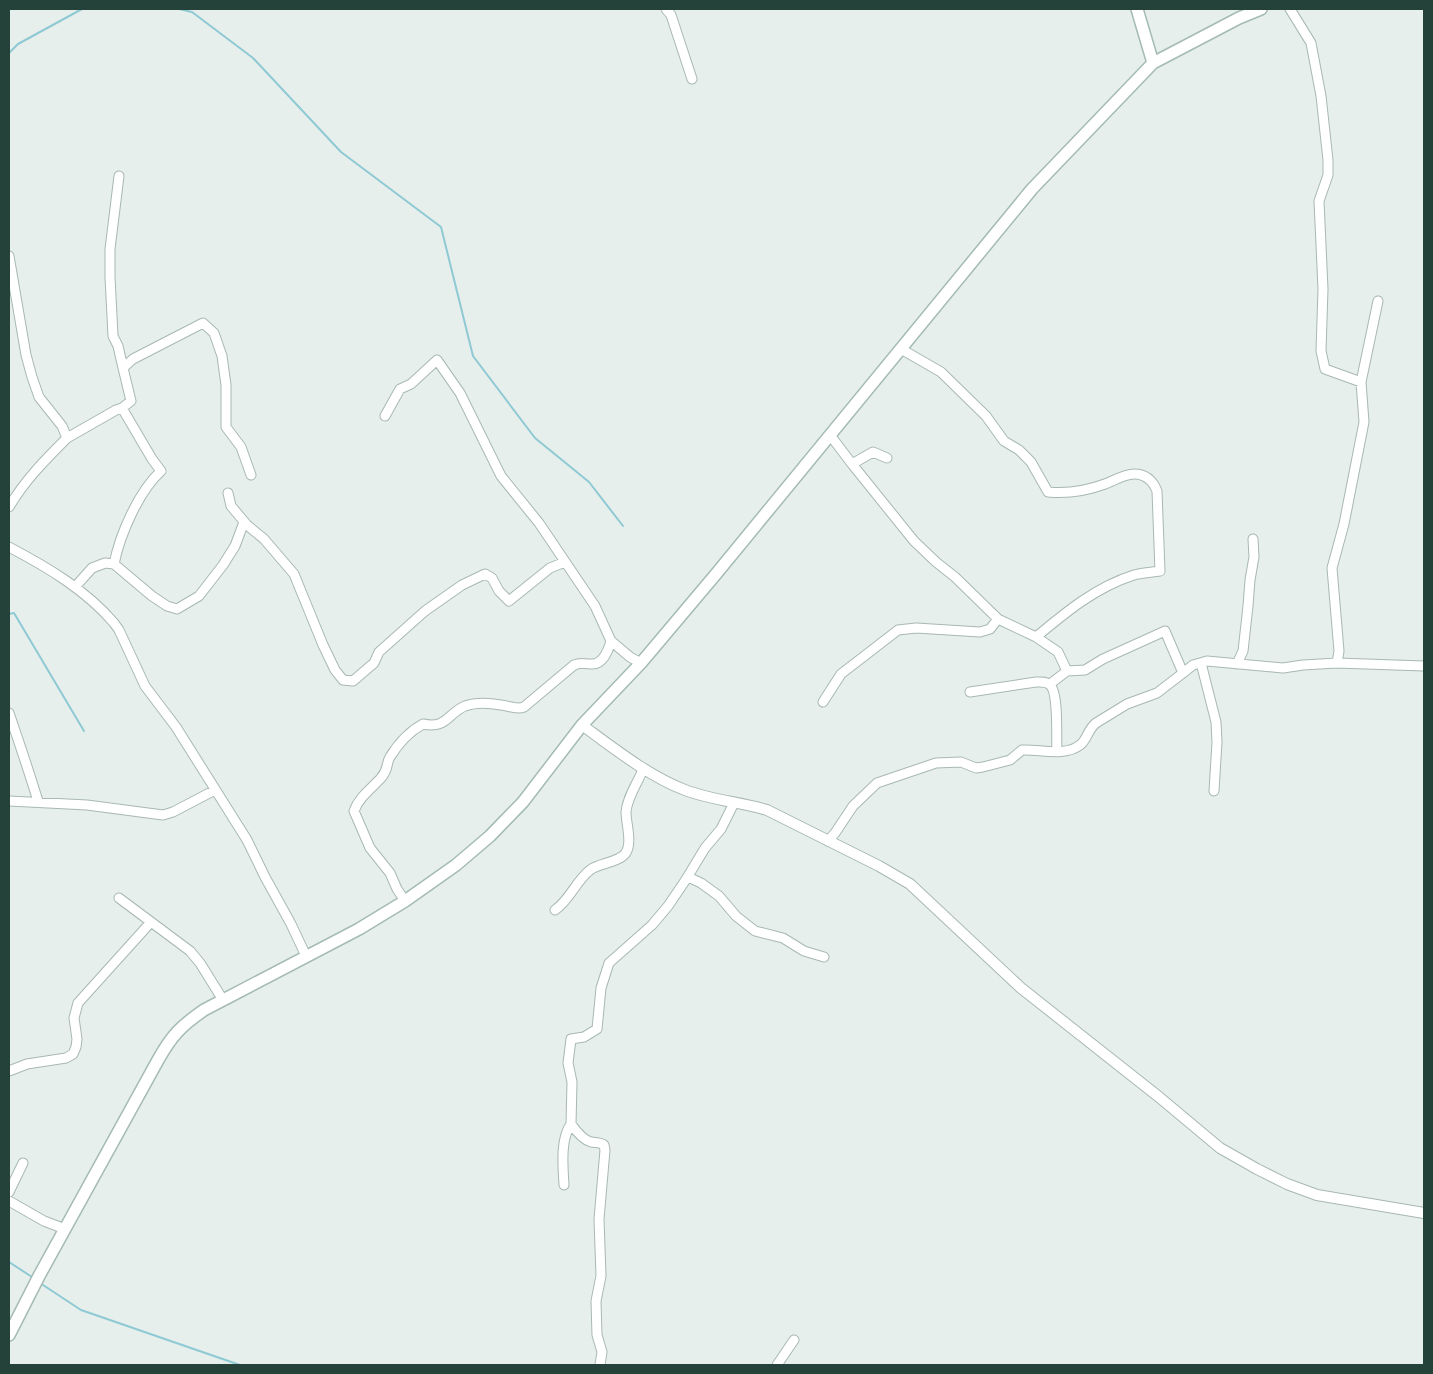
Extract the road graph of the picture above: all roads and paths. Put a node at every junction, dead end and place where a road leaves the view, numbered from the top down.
1 (666, 9) edge
2 (1137, 9) edge
3 (1262, 9) edge
4 (1290, 9) edge
5 (1153, 62) junction
6 (692, 79) dead end
7 (119, 176) dead end
8 (9, 256) edge
9 (1378, 301) dead end
10 (901, 349) junction
11 (123, 368) junction
12 (1361, 382) junction
13 (122, 408) junction
14 (385, 416) dead end
15 (830, 435) junction
16 (67, 438) junction
17 (887, 458) dead end
18 (852, 464) junction
19 (251, 475) dead end
20 (228, 493) dead end
21 (9, 507) edge
22 (244, 522) junction
23 (1253, 539) dead end
24 (9, 548) edge
25 (565, 562) junction
26 (114, 564) junction
27 (75, 587) junction
28 (998, 619) junction
29 (1036, 637) junction
30 (611, 641) junction
31 (641, 663) junction
32 (1201, 663) junction
33 (1337, 663) junction
34 (1238, 664) junction
35 (1424, 666) edge
36 (1067, 671) junction
37 (1183, 673) junction
38 (1050, 684) junction
39 (970, 692) dead end
40 (823, 702) dead end
41 (9, 713) edge
42 (582, 725) junction
43 (1057, 751) junction
44 (644, 769) junction
45 (215, 790) junction
46 (1214, 791) dead end
47 (9, 801) edge
48 (38, 801) junction
49 (734, 803) junction
50 (828, 841) junction
51 (688, 877) junction
52 (119, 898) dead end
53 (405, 901) junction
54 (555, 910) dead end
55 (151, 922) junction
56 (306, 956) junction
57 (824, 957) dead end
58 (223, 1000) junction
59 (9, 1070) edge
60 (571, 1124) junction
61 (23, 1163) dead end
62 (564, 1185) dead end
63 (9, 1192) edge
64 (9, 1201) edge
65 (1424, 1213) edge
66 (65, 1229) junction
67 (9, 1335) edge
68 (794, 1340) dead end
69 (600, 1365) edge
70 (777, 1365) edge

1 - 6 street
2 - 5 main road
3 - 5 main road
4 - 12 street
5 - 10 main road
7 - 11 street
8 - 16 street
9 - 12 street
10 - 15 main road
10 - 29 street
11 - 13 street
11 - 19 street
12 - 33 street
13 - 16 street
13 - 26 street
14 - 25 street
15 - 18 street
15 - 31 main road
16 - 21 street
17 - 18 street
18 - 28 street
20 - 22 street
22 - 25 street
22 - 26 street
23 - 34 street
24 - 27 street
25 - 30 street
26 - 27 street
27 - 45 street
28 - 29 street
28 - 40 street
29 - 36 street
30 - 31 street
30 - 53 street
31 - 42 main road
32 - 34 street
32 - 37 street
32 - 46 street
33 - 34 street
33 - 35 street
36 - 37 street
36 - 38 street
37 - 43 street
38 - 39 street
38 - 43 street
41 - 48 street
42 - 44 street
42 - 53 main road
43 - 50 street
44 - 49 street
44 - 54 street
45 - 48 street
45 - 56 street
47 - 48 street
49 - 50 street
49 - 51 street
50 - 65 street
51 - 57 street
51 - 60 street
52 - 55 street
53 - 56 main road
55 - 58 street
55 - 59 street
56 - 58 main road
58 - 66 main road
60 - 62 street
60 - 69 street
61 - 63 street
64 - 66 street
66 - 67 main road
68 - 70 street

